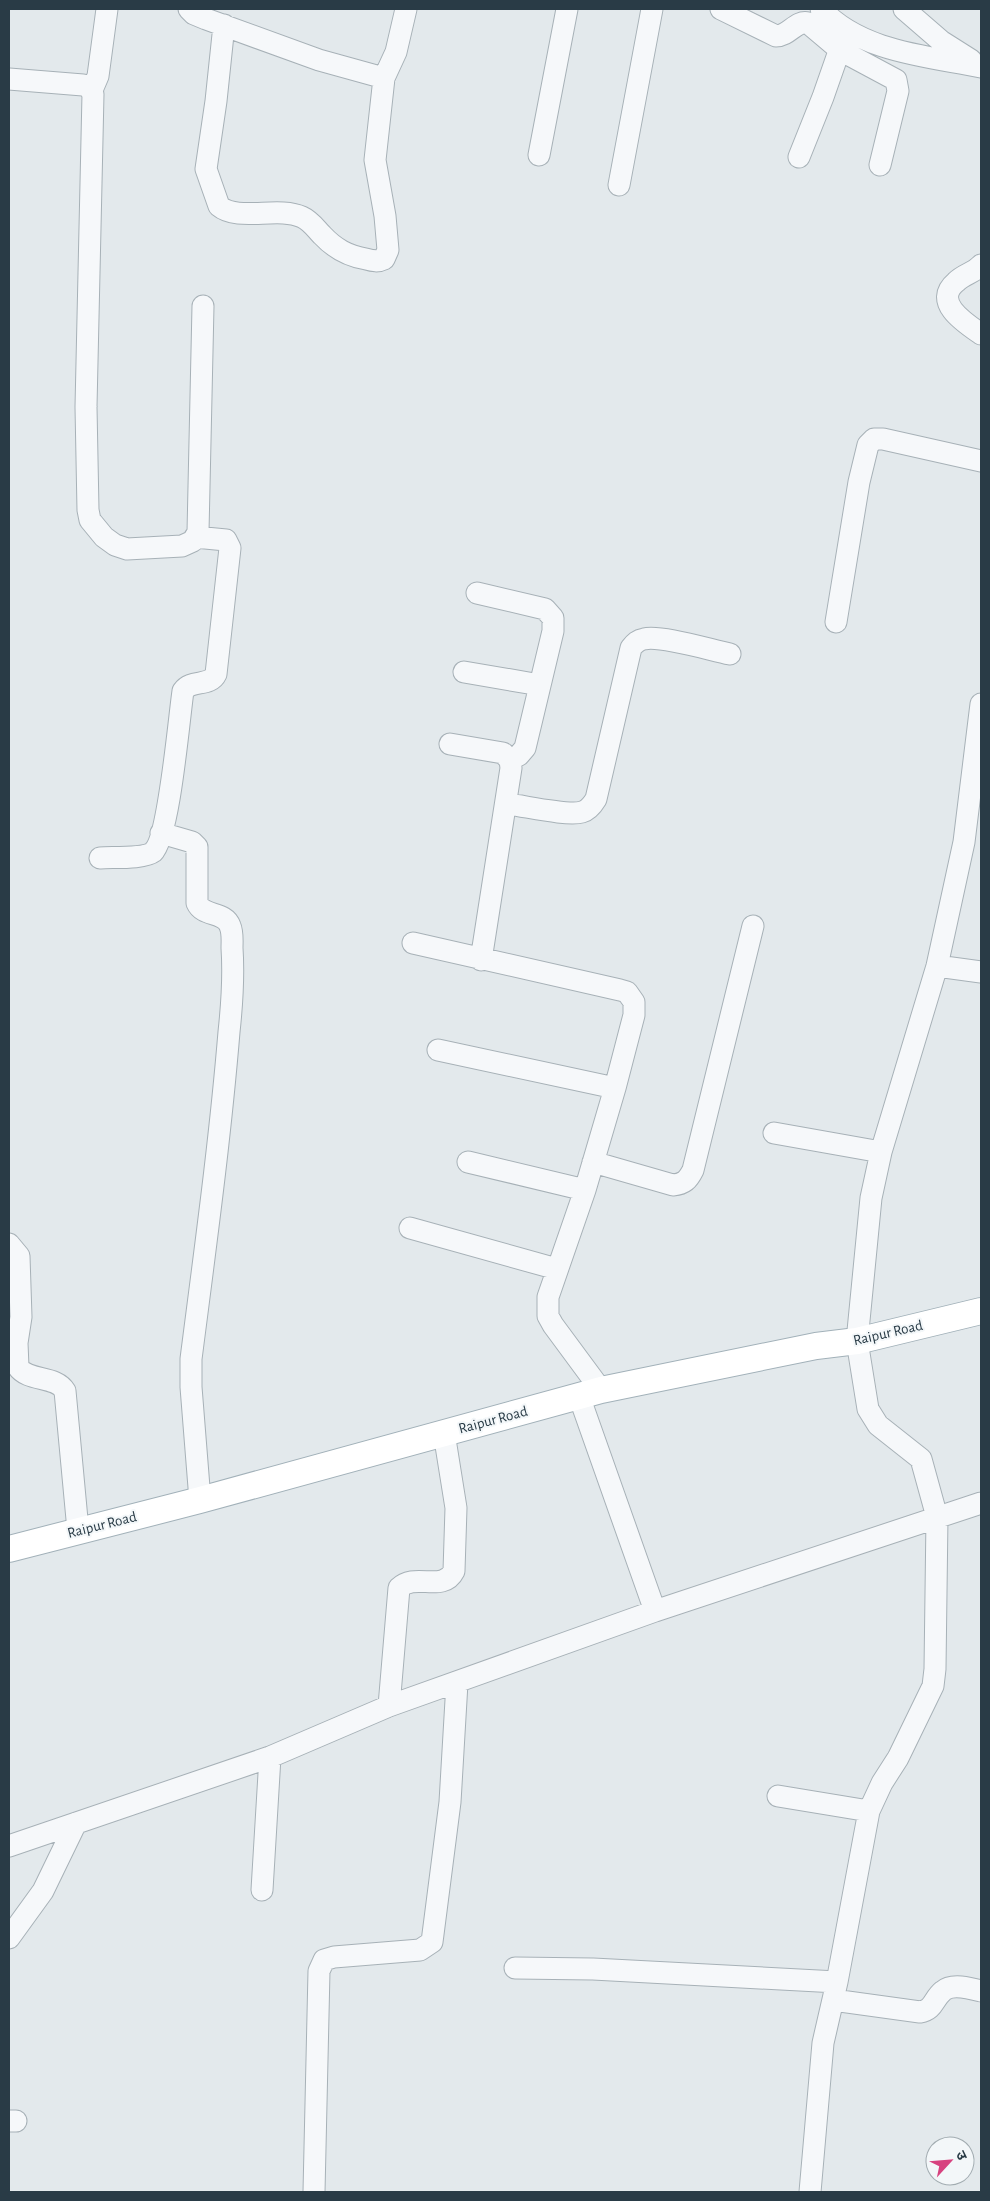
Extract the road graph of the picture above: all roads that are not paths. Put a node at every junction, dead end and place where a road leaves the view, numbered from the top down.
1 (107, 9) edge
2 (189, 9) edge
3 (406, 9) edge
4 (567, 9) edge
5 (652, 9) edge
6 (721, 9) edge
7 (821, 9) edge
8 (904, 9) edge
9 (224, 25) junction
10 (847, 30) junction
11 (840, 50) junction
12 (981, 67) edge
13 (384, 78) junction
14 (9, 79) edge
15 (92, 90) junction
16 (539, 155) dead end
17 (798, 157) dead end
18 (880, 165) dead end
19 (620, 185) dead end
20 (981, 265) edge
21 (203, 306) dead end
22 (981, 334) edge
23 (981, 461) edge
24 (195, 537) junction
25 (477, 593) dead end
26 (836, 622) dead end
27 (730, 654) dead end
28 (464, 672) dead end
29 (540, 685) junction
30 (981, 704) edge
31 (450, 744) dead end
32 (510, 760) junction
33 (507, 804) junction
34 (161, 833) junction
35 (100, 858) dead end
36 (753, 926) dead end
37 (413, 943) dead end
38 (481, 960) junction
39 (937, 966) junction
40 (981, 972) edge
41 (438, 1050) dead end
42 (616, 1088) junction
43 (774, 1133) dead end
44 (881, 1152) junction
45 (468, 1162) dead end
46 (593, 1162) junction
47 (585, 1190) junction
48 (410, 1228) dead end
49 (9, 1244) edge
50 (557, 1269) junction
51 (981, 1311) edge
52 (856, 1341) junction
53 (590, 1393) junction
54 (444, 1433) junction
55 (200, 1500) junction
56 (981, 1503) edge
57 (938, 1517) junction
58 (78, 1530) junction
59 (9, 1549) edge
60 (655, 1611) junction
61 (456, 1683) junction
62 (389, 1706) junction
63 (270, 1757) junction
64 (778, 1796) dead end
65 (869, 1811) junction
66 (76, 1823) junction
67 (9, 1846) edge
68 (262, 1890) dead end
69 (9, 1938) edge
70 (515, 1968) dead end
71 (835, 1991) junction
72 (981, 1991) edge
73 (314, 2192) edge
74 (810, 2192) edge

1 - 15 street
2 - 9 street
3 - 13 street
4 - 16 street
5 - 19 street
6 - 11 street
7 - 10 street
8 - 12 street
9 - 13 street
9 - 13 street
10 - 11 street
10 - 12 street
11 - 17 street
11 - 18 street
14 - 15 street
15 - 24 street
20 - 22 street
21 - 24 street
23 - 26 street
24 - 34 street
25 - 29 street
27 - 33 street
28 - 29 street
29 - 32 street
30 - 39 street
31 - 32 street
32 - 33 street
33 - 38 street
34 - 35 street
34 - 55 street
36 - 46 street
37 - 38 street
38 - 42 street
39 - 40 street
39 - 44 street
41 - 42 street
42 - 46 street
43 - 44 street
44 - 52 street
45 - 47 street
46 - 47 street
47 - 50 street
48 - 50 street
49 - 58 street
50 - 53 street
51 - 52 main road, Raipur Road
52 - 53 main road, Raipur Road
52 - 57 street
53 - 54 main road, Raipur Road
53 - 60 street
54 - 55 main road, Raipur Road
54 - 62 street
55 - 58 main road, Raipur Road
56 - 57 street
57 - 60 street
57 - 65 street
58 - 59 main road, Raipur Road
60 - 61 street
61 - 62 street
61 - 73 street
62 - 63 street
63 - 66 street
63 - 68 street
64 - 65 street
65 - 71 street
66 - 67 street
66 - 69 street
70 - 71 street
71 - 72 street
71 - 74 street

